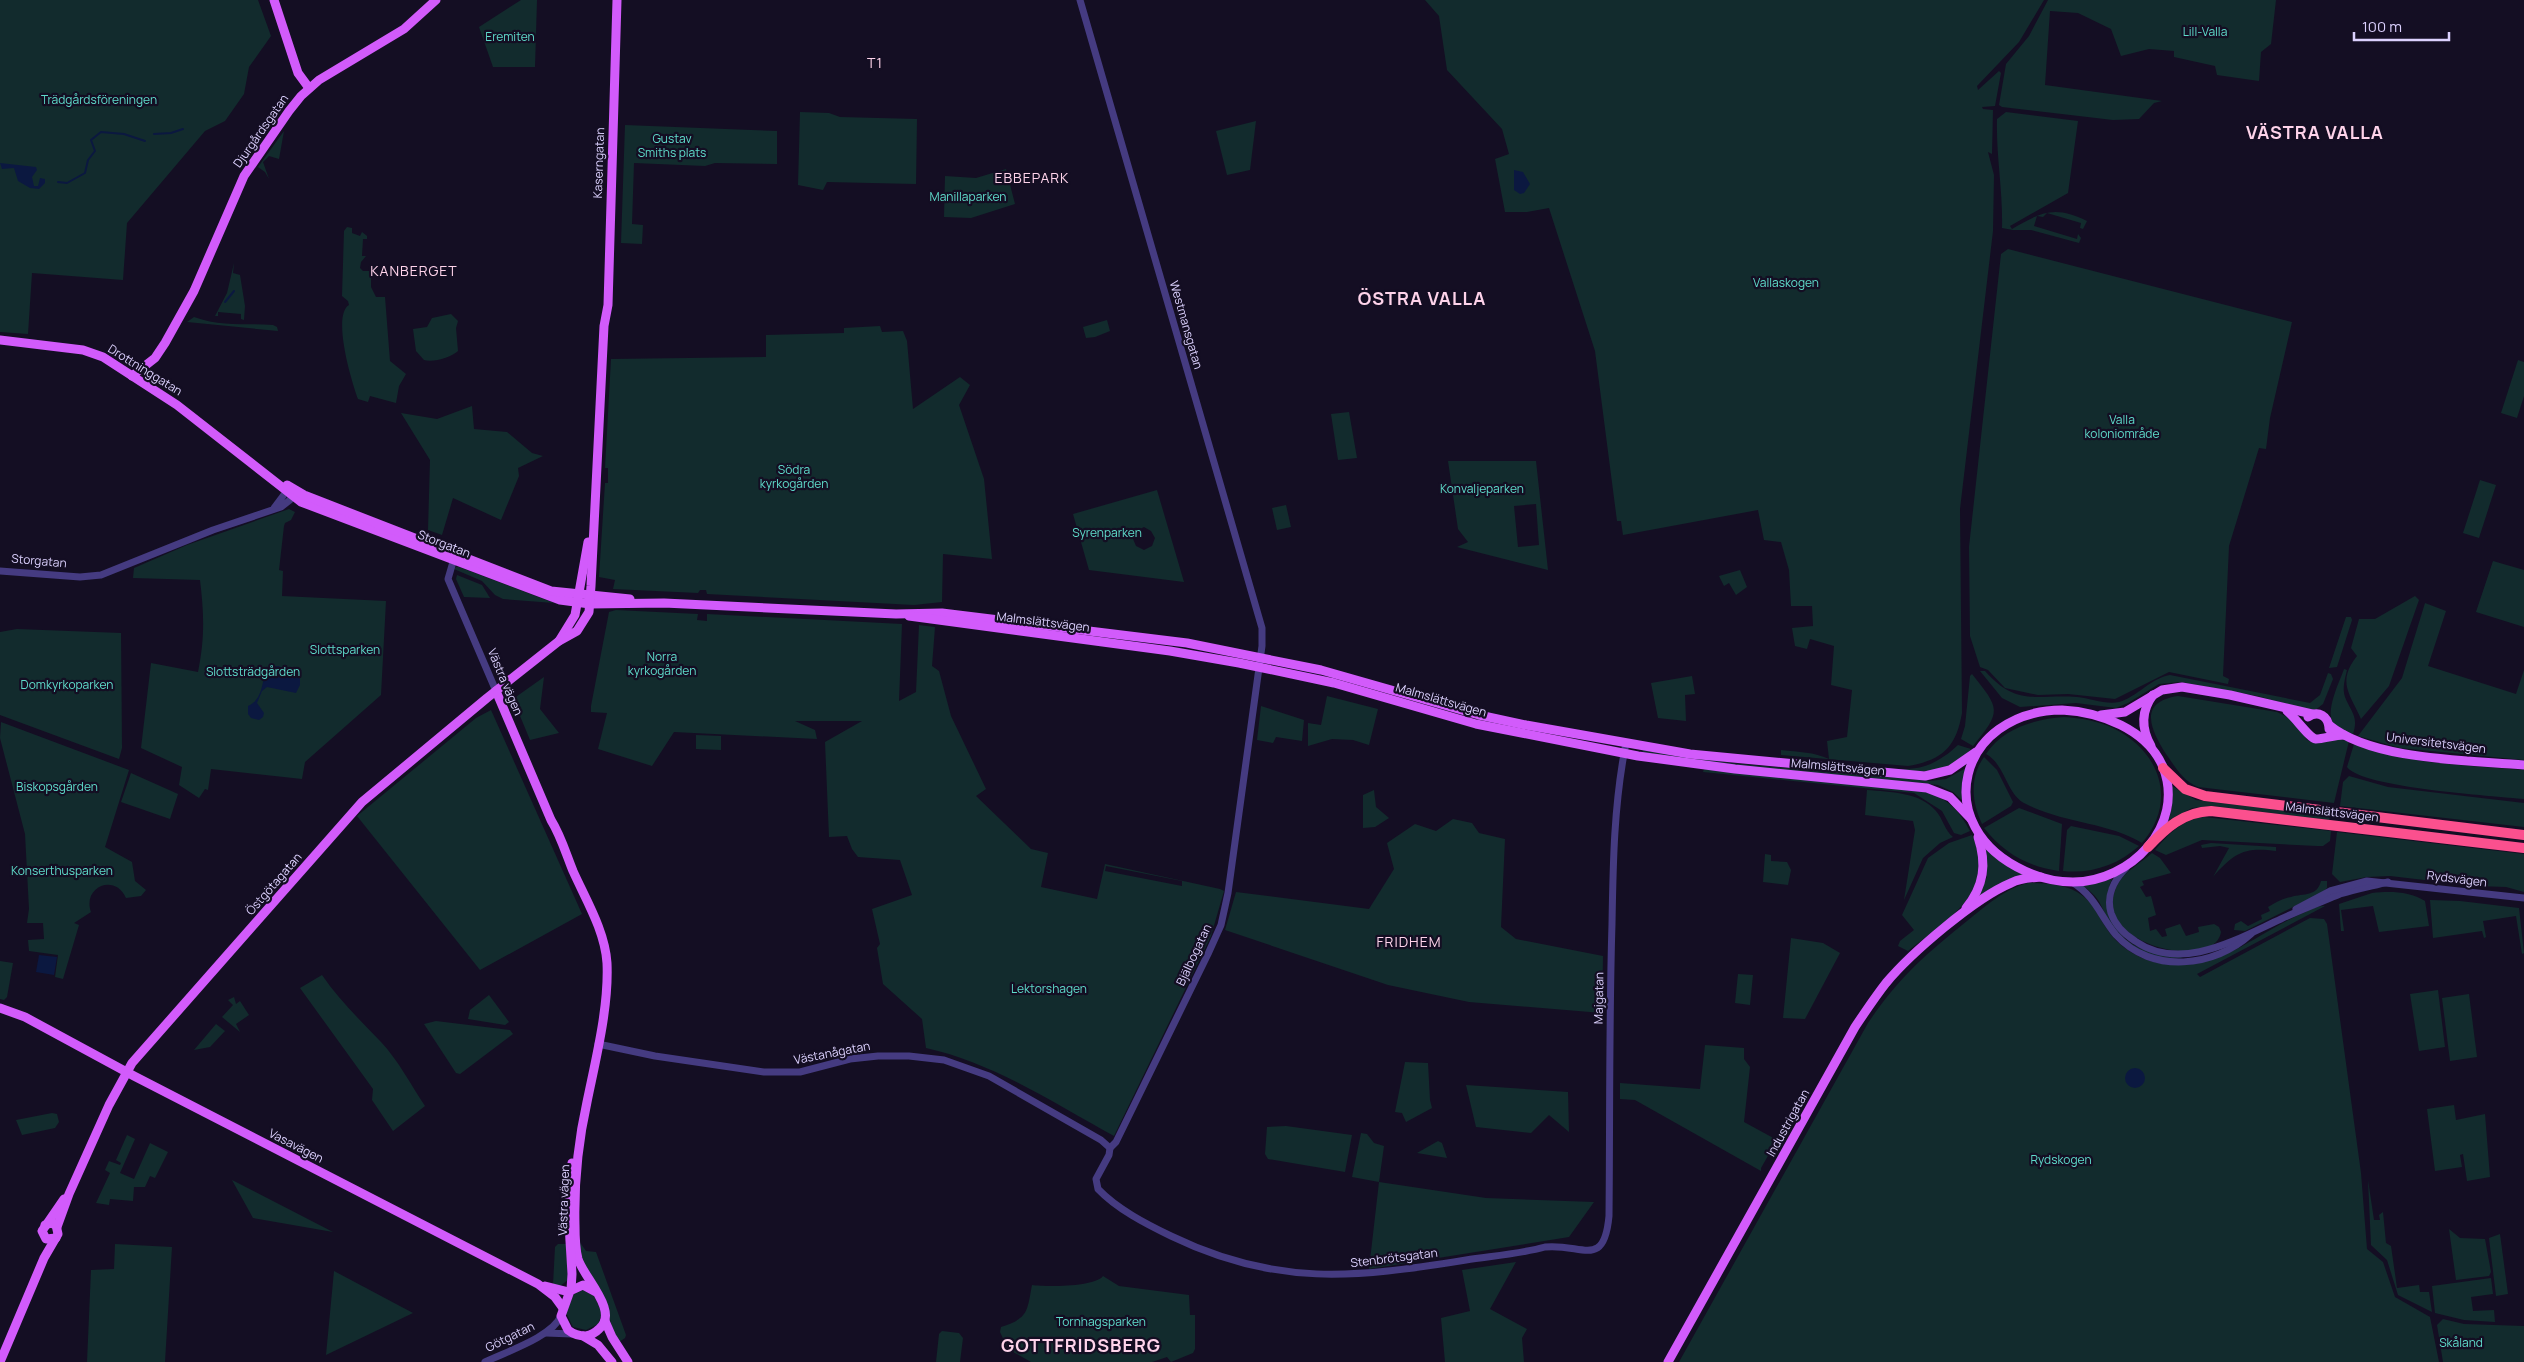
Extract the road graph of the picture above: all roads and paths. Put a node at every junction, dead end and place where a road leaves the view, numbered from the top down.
1 (274, 0) edge
2 (436, 0) edge
3 (611, 0) edge
4 (617, 0) edge
5 (1080, 0) edge
6 (309, 88) junction
7 (604, 326) junction
8 (0, 340) edge
9 (132, 376) junction
10 (599, 423) junction
11 (290, 493) junction
12 (454, 557) junction
13 (0, 571) edge
14 (584, 599) junction
15 (896, 614) junction
16 (559, 641) junction
17 (1260, 656) junction
18 (1258, 667) junction
19 (496, 691) junction
20 (2155, 693) junction
21 (2283, 709) junction
22 (2312, 714) junction
23 (2098, 715) junction
24 (2329, 725) junction
25 (2304, 729) junction
26 (2346, 735) junction
27 (2323, 737) junction
28 (1626, 743) junction
29 (1976, 752) junction
30 (1624, 753) junction
31 (2156, 754) junction
32 (2524, 765) edge
33 (2163, 768) junction
34 (1971, 819) junction
35 (1975, 828) junction
36 (2524, 834) edge
37 (2148, 847) junction
38 (2524, 848) edge
39 (2128, 866) junction
40 (2040, 877) junction
41 (2072, 882) junction
42 (2524, 898) edge
43 (1958, 918) junction
44 (2252, 933) junction
45 (0, 1008) edge
46 (0, 1014) edge
47 (44, 1029) junction
48 (598, 1044) junction
49 (125, 1072) junction
50 (586, 1104) junction
51 (1110, 1148) junction
52 (1095, 1183) joint
53 (69, 1194) junction
54 (45, 1225) junction
55 (57, 1227) junction
56 (44, 1238) junction
57 (56, 1238) junction
58 (1597, 1250) joint
59 (44, 1258) junction
60 (538, 1284) junction
61 (570, 1291) junction
62 (596, 1292) junction
63 (562, 1312) junction
64 (606, 1321) junction
65 (546, 1333) junction
66 (580, 1335) junction
67 (0, 1362) edge
68 (485, 1362) edge
69 (612, 1362) edge
70 (628, 1362) edge
71 (1668, 1362) edge

1 - 6 main road
2 - 6 main road, Djurgårdsgatan
3 - 7 main road, Kaserngatan
4 - 7 main road, Kaserngatan
5 - 17 street, Westmansgatan
6 - 9 main road, Djurgårdsgatan
7 - 10 main road, Kaserngatan
8 - 9 main road, Drottninggatan
9 - 11 main road, Drottninggatan
10 - 14 main road, Kaserngatan
10 - 14 main road, Kaserngatan
11 - 12 main road, Storgatan
11 - 13 street, Storgatan
12 - 14 main road, Storgatan
12 - 19 street, Västra vägen
14 - 15 main road, Malmslättsvägen
14 - 16 main road, Östgötagatan
14 - 16 main road, Östgötagatan
15 - 17 main road, Malmslättsvägen
15 - 18 main road, Malmslättsvägen
16 - 19 main road, Östgötagatan
17 - 18 street, Bjälbogatan
17 - 28 main road, Malmslättsvägen
18 - 30 main road, Malmslättsvägen
18 - 51 street, Bjälbogatan
19 - 48 main road, Västra vägen
19 - 49 main road, Östgötagatan
20 - 21 main road
20 - 23 main road
20 - 31 main road
21 - 22 main road
21 - 25 main road
22 - 24 main road
22 - 25 main road
23 - 29 main road
23 - 31 main road
24 - 26 main road, Universitetsvägen
24 - 27 main road
25 - 27 main road
26 - 27 main road, Universitetsvägen
26 - 32 main road, Universitetsvägen
28 - 29 main road, Malmslättsvägen
28 - 30 street, Majgatan
29 - 34 main road
30 - 34 main road, Malmslättsvägen
30 - 58 street, Majgatan
31 - 33 main road
33 - 36 highway, Malmslättsvägen
33 - 37 main road
34 - 35 main road
35 - 40 main road
35 - 43 main road, Industrigatan
37 - 38 highway, Malmslättsvägen
37 - 39 main road
39 - 41 main road
39 - 44 street, Rydsvägen
40 - 41 main road
40 - 43 main road, Industrigatan
41 - 44 street, Rydsvägen
42 - 44 street, Rydsvägen
43 - 71 main road, Industrigatan
45 - 47 main road, Vasavägen
46 - 47 main road, Vasavägen
47 - 49 main road, Vasavägen
48 - 50 main road, Västra vägen
48 - 51 street, Västanågatan
49 - 53 main road, Östgötagatan
49 - 60 main road, Vasavägen
50 - 61 main road, Västra vägen
50 - 62 main road, Västra vägen
51 - 52 street, Bjälbogatan
52 - 58 street, Stenbrötsgatan
53 - 54 main road, Östgötagatan
53 - 55 main road, Östgötagatan
54 - 55 main road
54 - 56 main road
55 - 57 main road
56 - 57 main road
56 - 59 main road
57 - 59 main road
59 - 67 main road
60 - 61 main road, Vasavägen
60 - 63 main road, Vasavägen
61 - 62 main road
61 - 63 main road
62 - 64 main road
63 - 65 street, Götgatan
63 - 66 main road
64 - 66 main road
64 - 70 main road
65 - 66 street, Götgatan
65 - 68 street, Götgatan
66 - 69 main road

